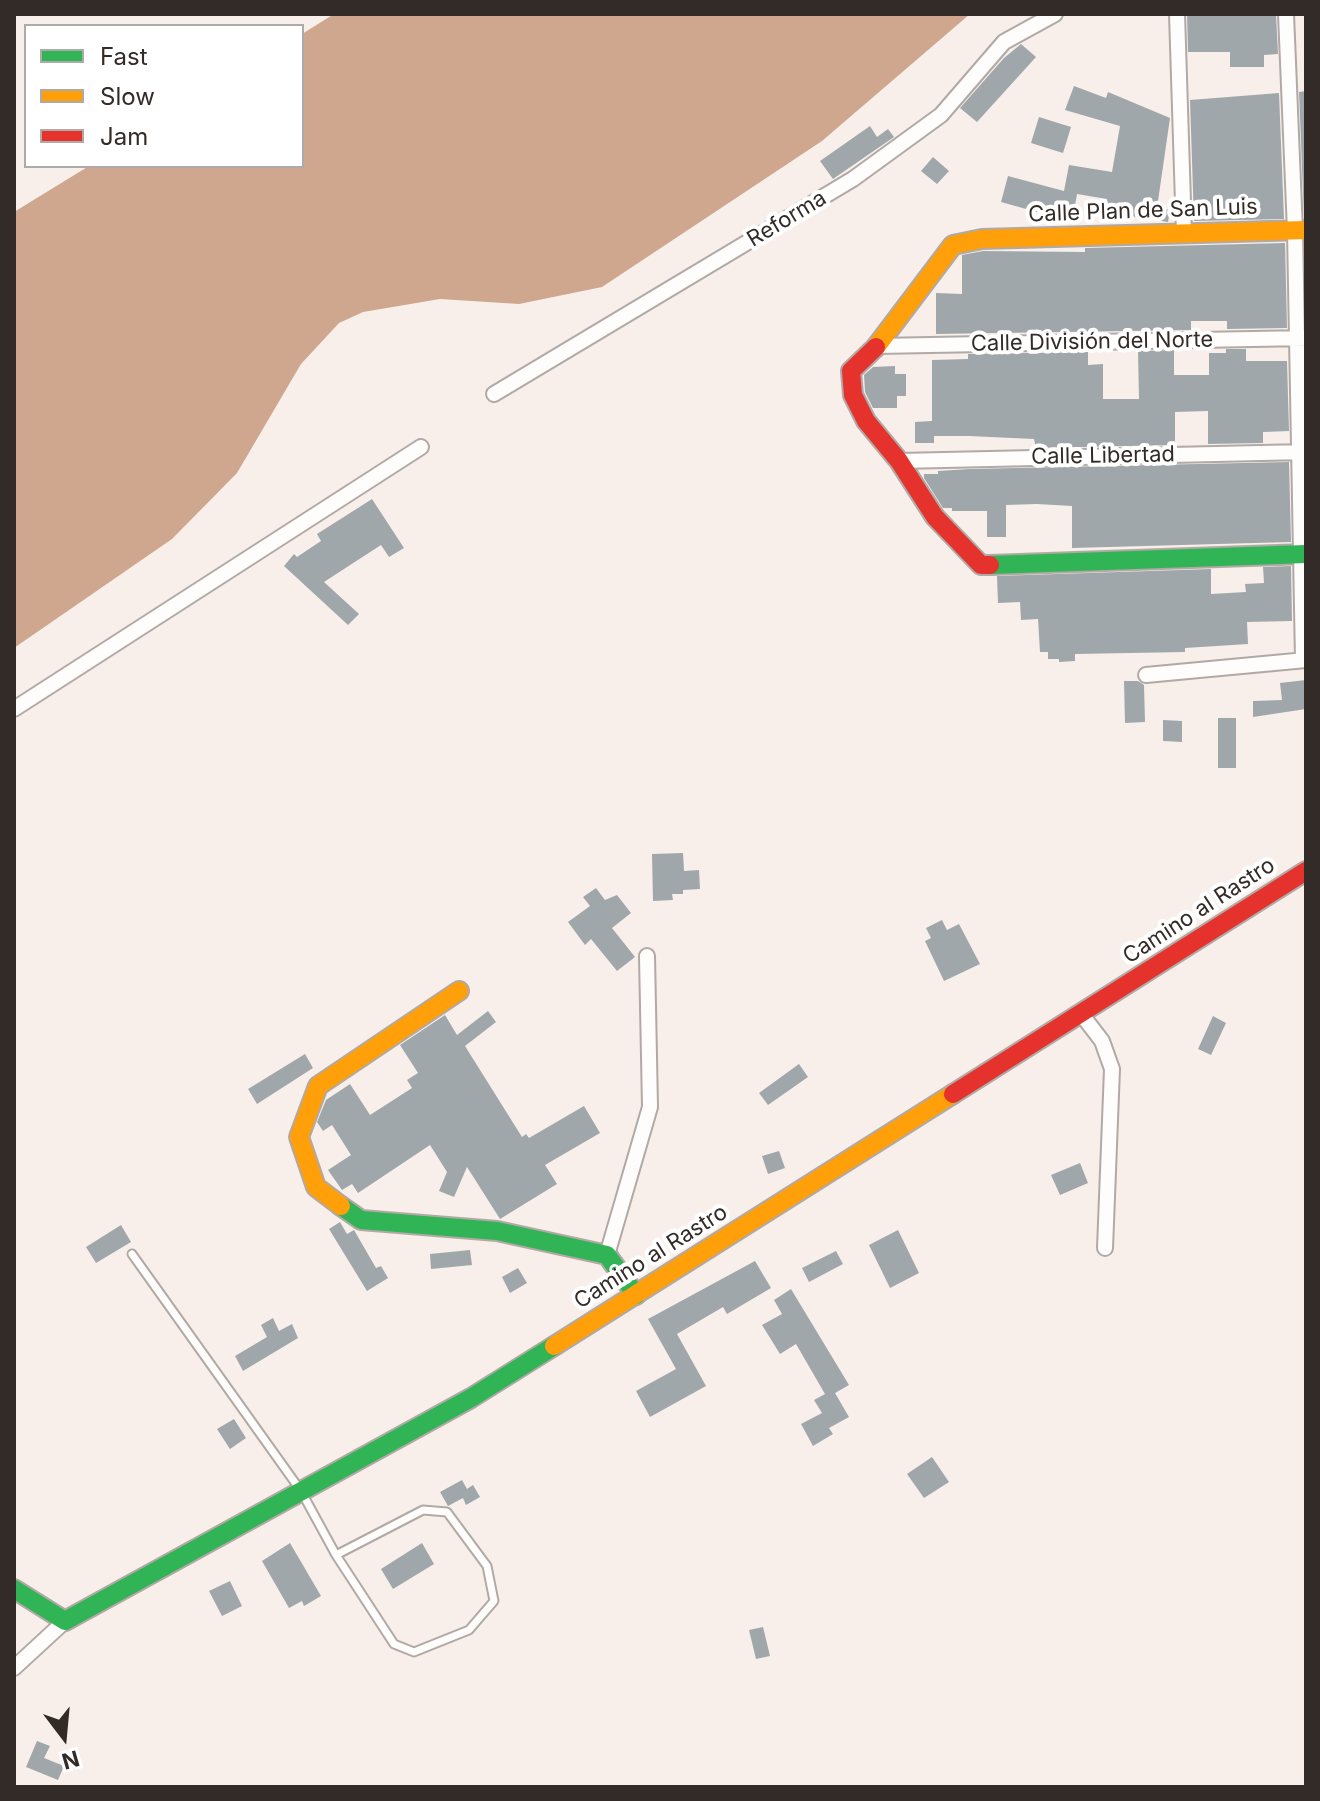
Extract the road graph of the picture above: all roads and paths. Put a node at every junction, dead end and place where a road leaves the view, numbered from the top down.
1 (1055, 14) edge
2 (1177, 14) edge
3 (1286, 14) edge
4 (1306, 119) edge
5 (1289, 120) junction
6 (1301, 230) edge
7 (1184, 234) junction
8 (1301, 338) edge
9 (877, 346) junction
10 (494, 394) dead end
11 (421, 447) dead end
12 (1302, 452) edge
13 (899, 461) junction
14 (1303, 554) edge
15 (1304, 660) edge
16 (1146, 675) dead end
17 (14, 709) edge
18 (1306, 871) edge
19 (647, 956) dead end
20 (459, 991) dead end
21 (1082, 1015) junction
22 (1105, 1248) dead end
23 (132, 1254) dead end
24 (607, 1255) junction
25 (636, 1295) junction
26 (301, 1491) junction
27 (336, 1555) junction
28 (14, 1589) edge
29 (65, 1621) junction
30 (14, 1668) edge

1 - 10 street, Reforma
2 - 7 street
3 - 5 street
4 - 5 street
5 - 6 street
6 - 7 street, Calle Plan de San Luis
6 - 8 street
7 - 9 street, Calle Plan de San Luis
8 - 9 street, Calle División del Norte
8 - 12 street
9 - 13 street
11 - 17 street
12 - 13 street, Calle Libertad
12 - 14 street
13 - 14 street
14 - 15 street
15 - 16 street
18 - 21 street, Camino al Rastro
19 - 24 street
20 - 24 street
21 - 22 street
21 - 25 street, Camino al Rastro
23 - 26 lane
24 - 25 street
25 - 26 street, Camino al Rastro
26 - 27 lane
26 - 29 street, Camino al Rastro
27 - 27 lane
28 - 29 street
29 - 30 street, Camino al Rastro

